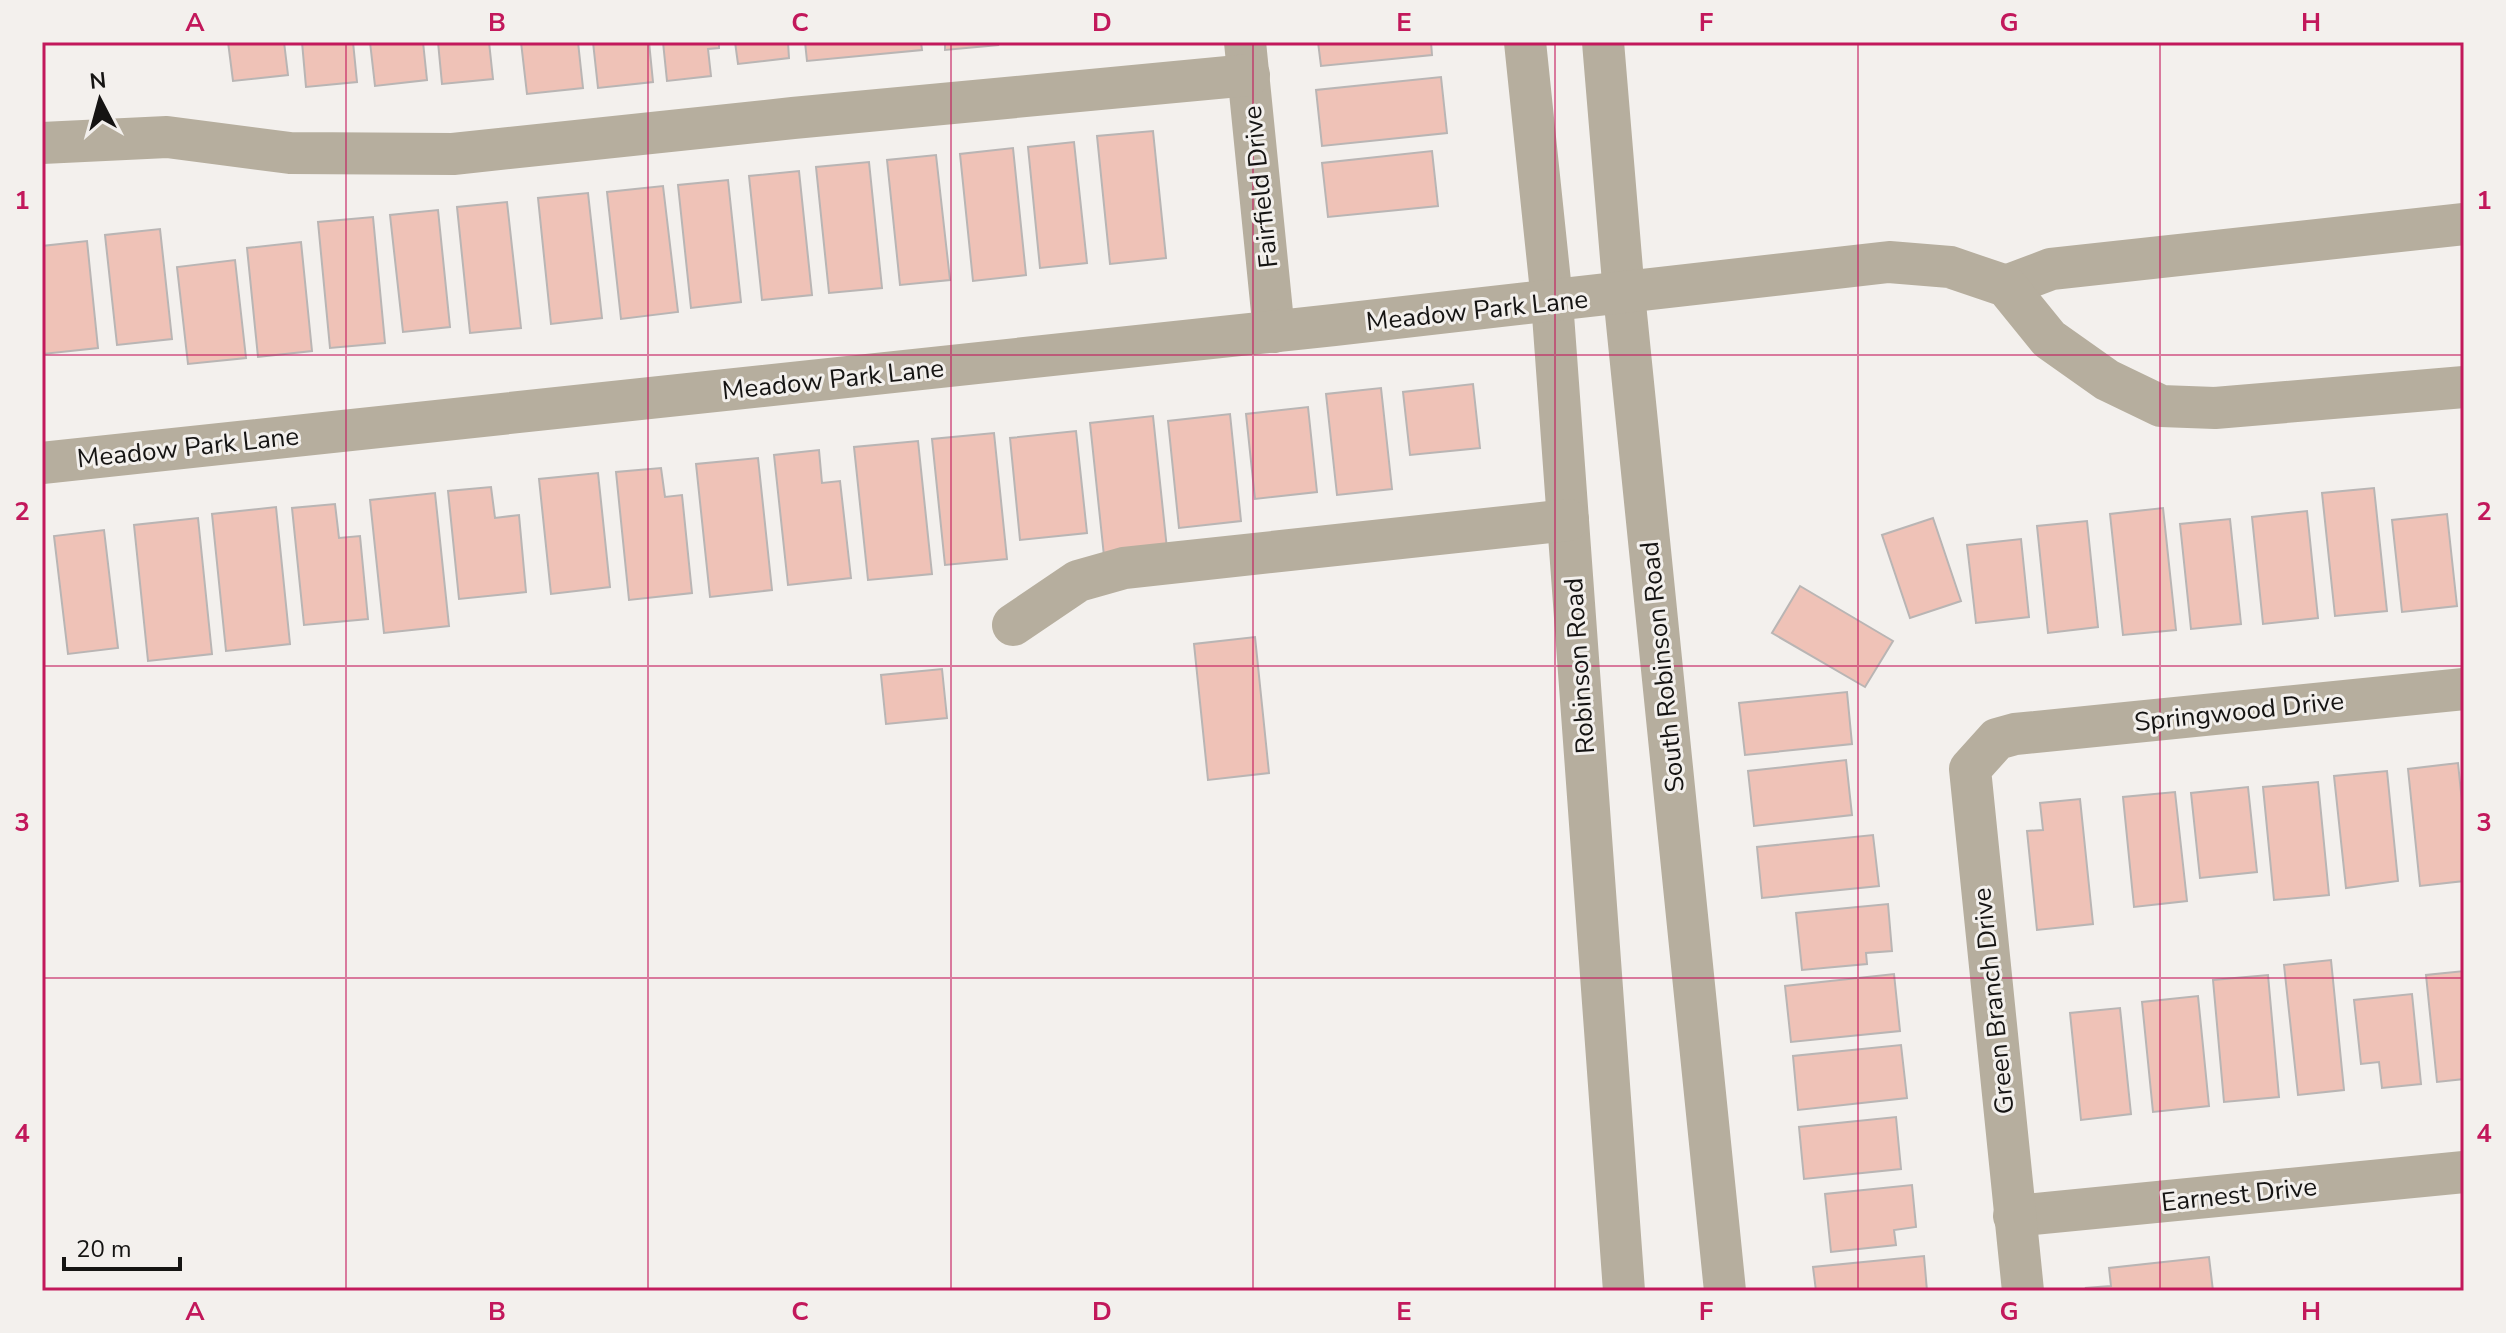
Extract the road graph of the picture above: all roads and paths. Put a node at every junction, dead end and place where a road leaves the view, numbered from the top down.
1 (1525, 42) edge
2 (1603, 42) edge
3 (1247, 58) edge
4 (42, 143) edge
5 (2464, 224) edge
6 (2006, 286) junction
7 (1624, 294) junction
8 (1552, 301) junction
9 (1274, 332) junction
10 (2464, 387) edge
11 (42, 463) edge
12 (1568, 520) junction
13 (1013, 625) dead end
14 (2464, 689) edge
15 (2015, 734) joint
16 (2464, 1172) edge
17 (2014, 1216) junction
18 (1624, 1291) edge
19 (1725, 1291) edge
20 (2023, 1291) edge

1 - 8 street, Robinson Road
2 - 7 street, South Robinson Road
3 - 4 street
3 - 9 street, Fairfield Drive
5 - 6 street
6 - 7 street, Meadow Park Lane
6 - 10 street
7 - 8 street, Meadow Park Lane
7 - 19 street, South Robinson Road
8 - 9 street, Meadow Park Lane
8 - 12 street, Robinson Road
9 - 11 street, Meadow Park Lane
12 - 13 street
12 - 18 street, Robinson Road
14 - 15 street, Springwood Drive
15 - 17 street, Green Branch Drive
16 - 17 street, Earnest Drive
17 - 20 street, Green Branch Drive

